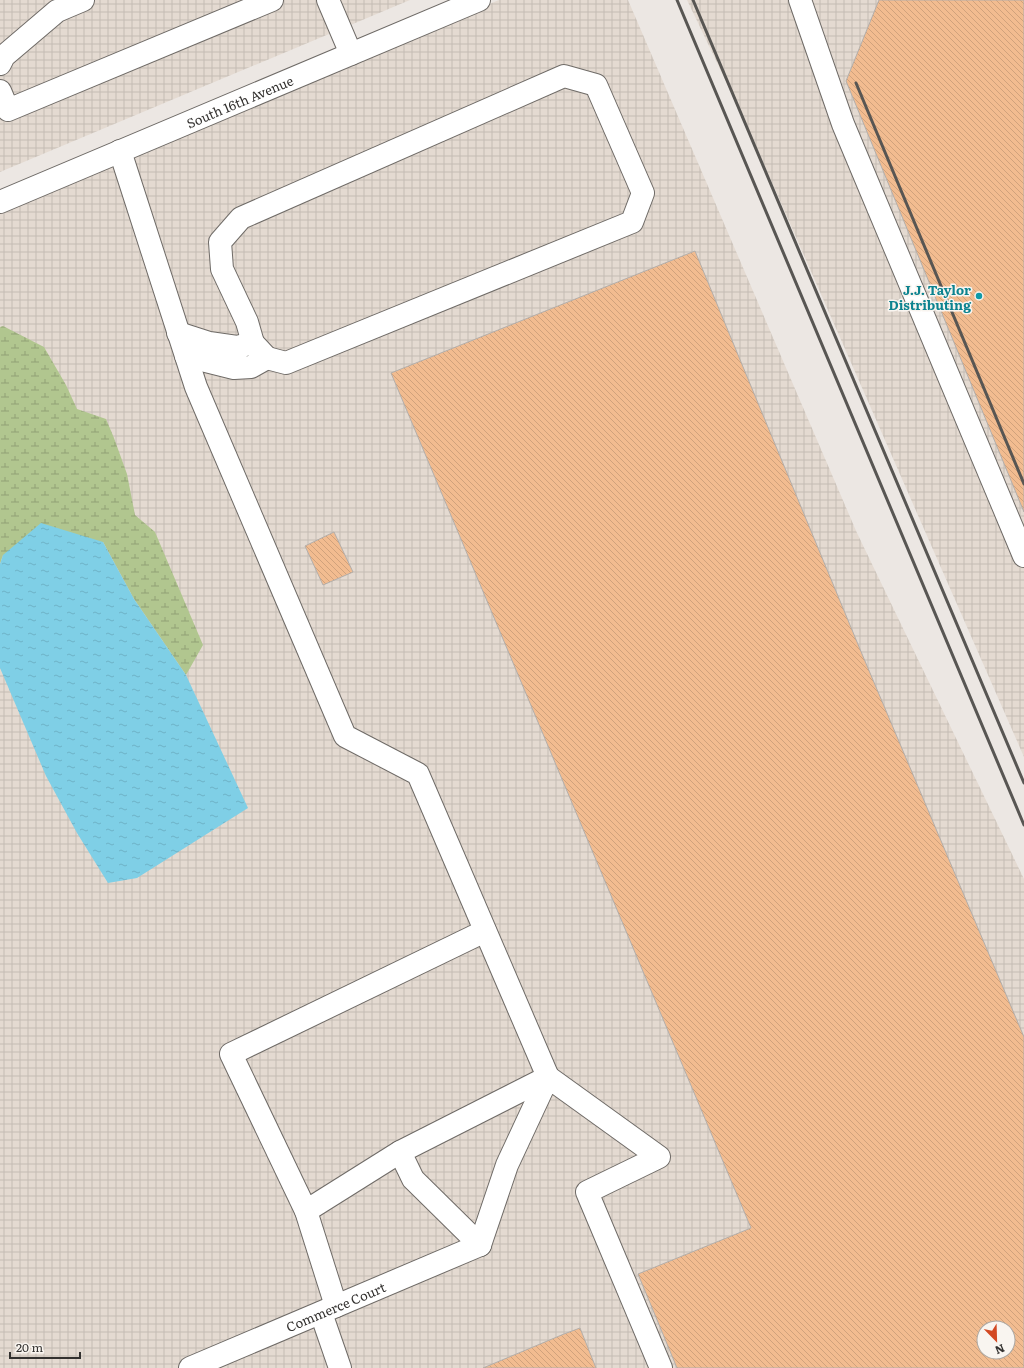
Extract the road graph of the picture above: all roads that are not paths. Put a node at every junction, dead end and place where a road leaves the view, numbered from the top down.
1 (83, 0) edge
2 (272, 0) edge
3 (328, 0) edge
4 (478, 0) edge
5 (801, 0) edge
6 (351, 54) junction
7 (0, 64) edge
8 (0, 91) edge
9 (120, 151) junction
10 (0, 202) edge
11 (178, 333) junction
12 (260, 351) junction
13 (186, 356) junction
14 (1024, 556) edge
15 (485, 931) junction
16 (548, 1076) junction
17 (400, 1152) junction
18 (306, 1212) junction
19 (480, 1245) junction
20 (328, 1310) junction
21 (190, 1368) edge
22 (340, 1368) edge
23 (661, 1368) edge

1 - 7 street
2 - 8 street
3 - 6 street
4 - 6 street, South 16th Avenue
5 - 14 street
6 - 9 street, South 16th Avenue
9 - 10 street, South 16th Avenue
9 - 11 street
11 - 12 street
11 - 13 street
12 - 12 street
12 - 13 street
13 - 15 street
15 - 16 street
15 - 18 street
16 - 17 street
16 - 19 street
16 - 23 street
17 - 18 street
17 - 19 street
18 - 20 street
19 - 20 street, Commerce Court
20 - 21 street, Commerce Court
20 - 22 street

